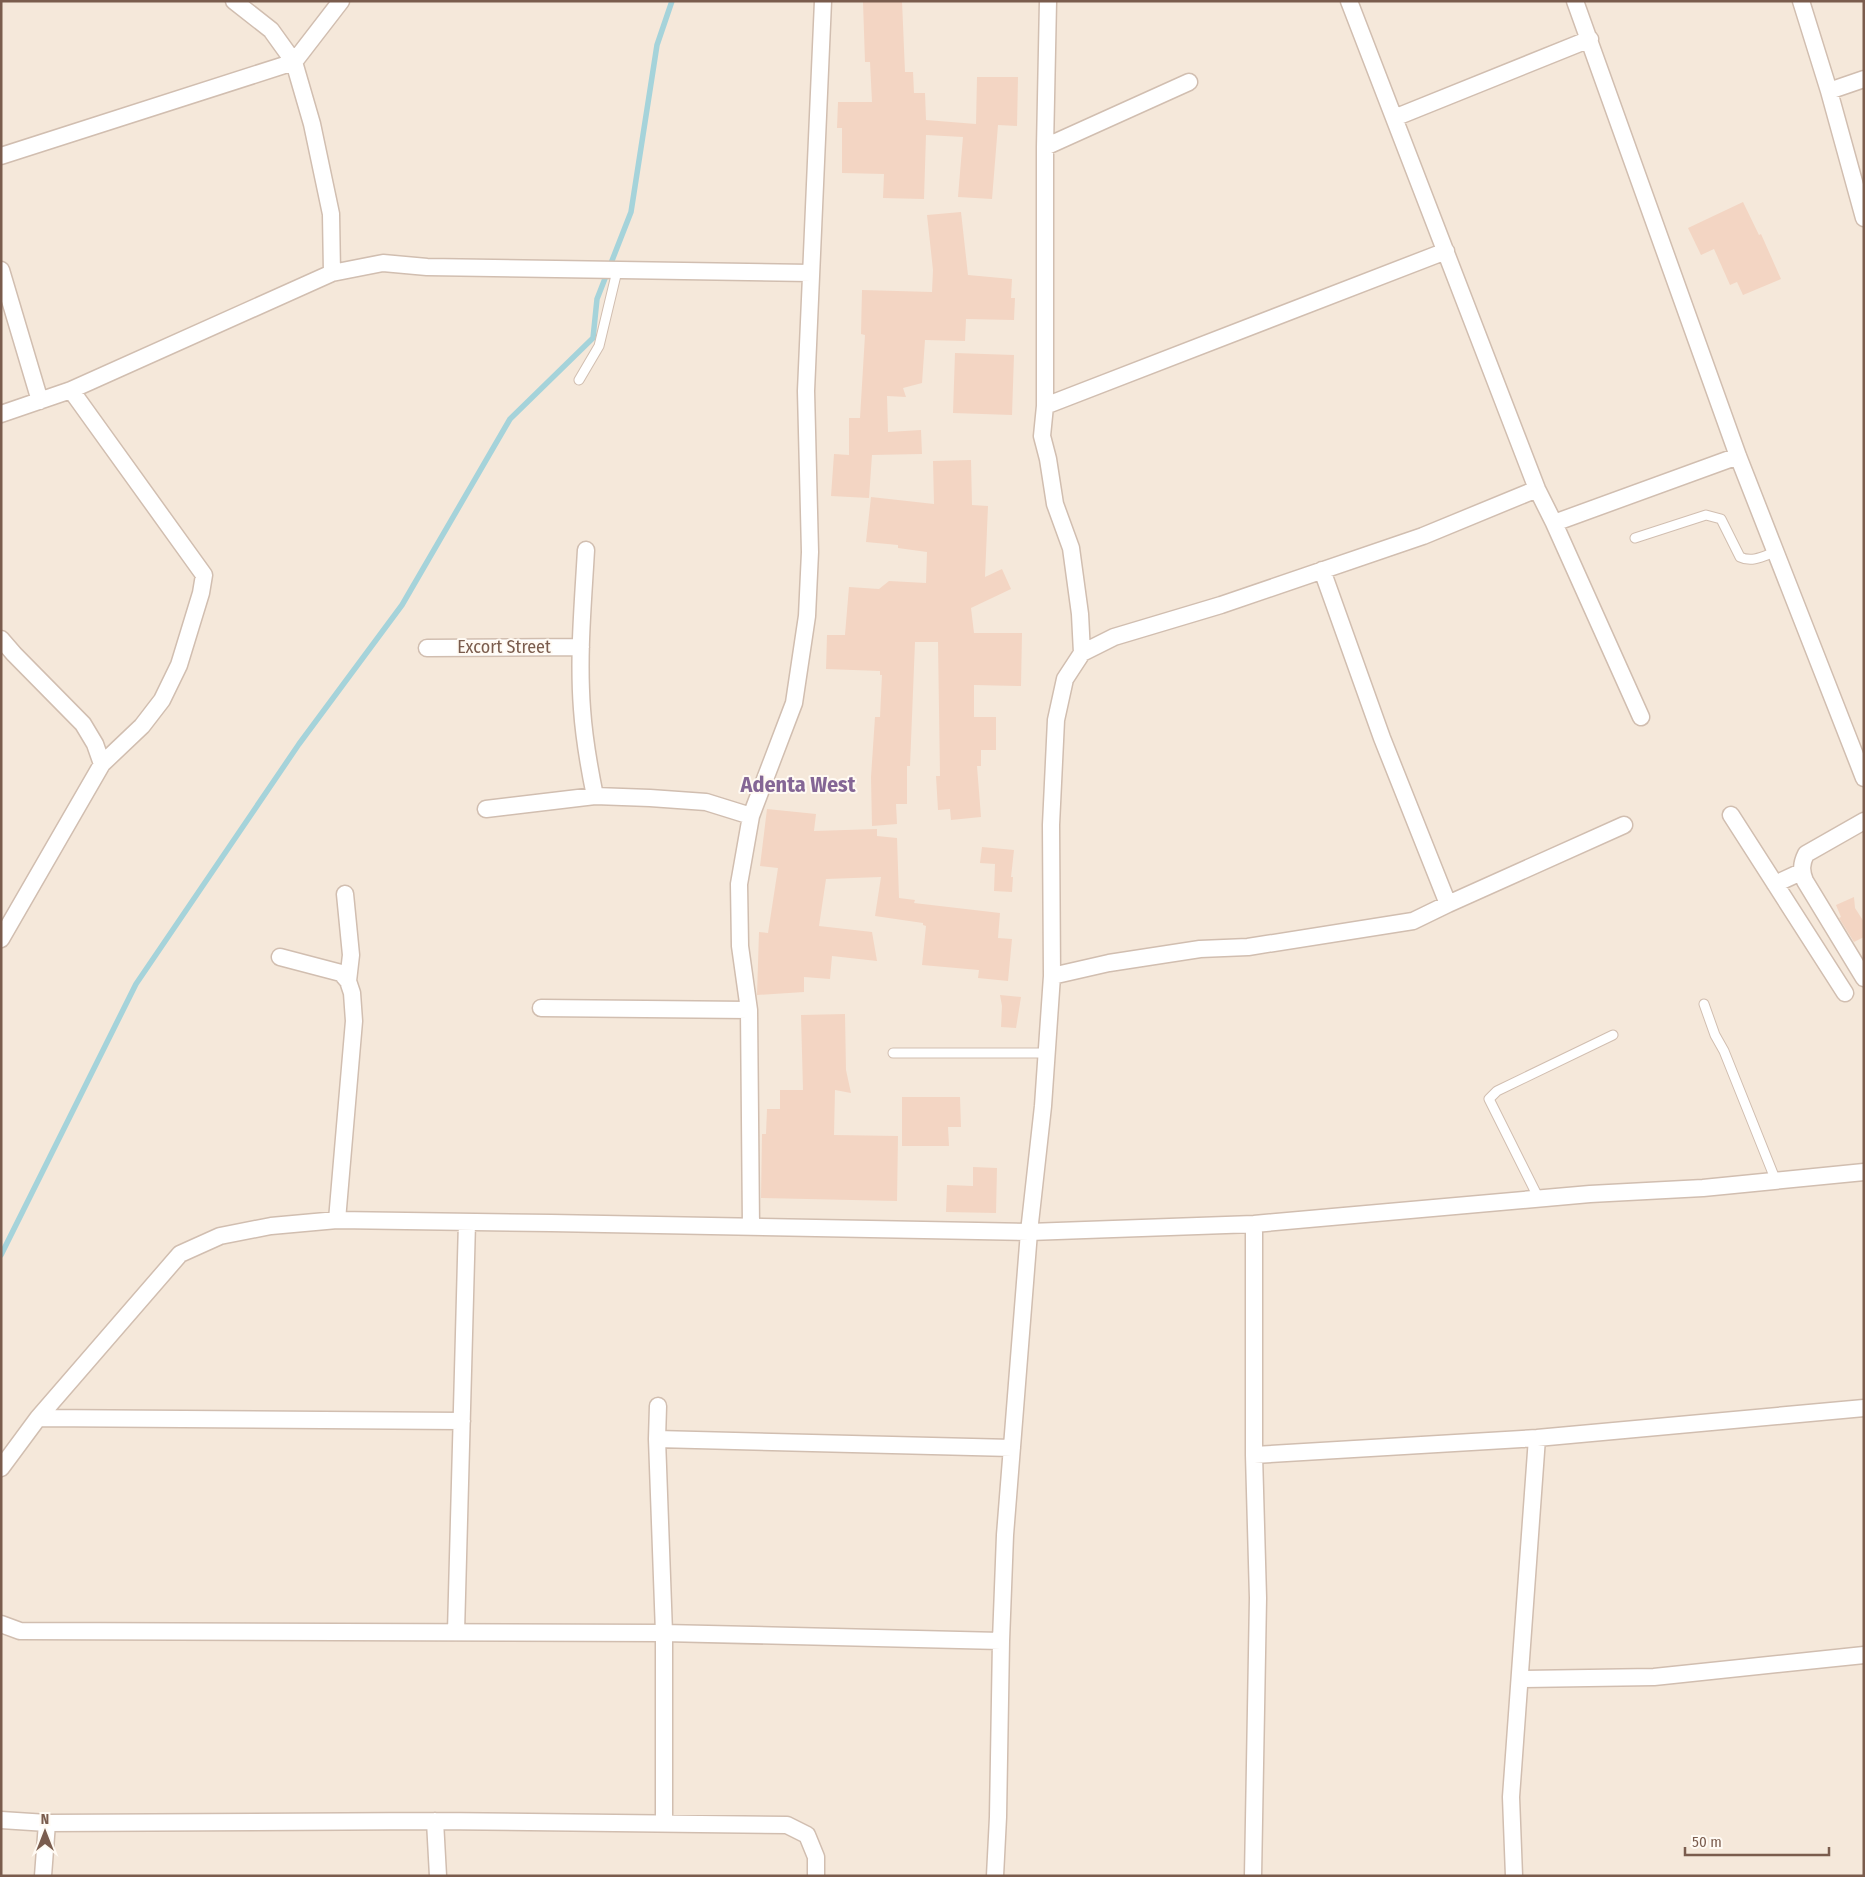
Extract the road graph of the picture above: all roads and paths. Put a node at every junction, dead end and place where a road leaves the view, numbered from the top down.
1 (234, 1) edge
2 (341, 1) edge
3 (823, 1) edge
4 (1048, 1) edge
5 (1349, 1) edge
6 (1575, 1) edge
7 (1801, 1) edge
8 (1590, 39) junction
9 (294, 62) junction
10 (1864, 79) edge
11 (1190, 82) dead end
12 (1829, 91) junction
13 (1394, 118) junction
14 (1045, 147) junction
15 (1, 156) edge
16 (1864, 218) edge
17 (1446, 251) junction
18 (1, 270) edge
19 (617, 271) junction
20 (332, 273) junction
21 (811, 273) junction
22 (579, 380) dead end
23 (71, 390) junction
24 (40, 401) junction
25 (1045, 406) junction
26 (1, 414) edge
27 (1738, 456) junction
28 (1537, 489) junction
29 (1554, 523) junction
30 (1635, 538) dead end
31 (586, 550) dead end
32 (1775, 552) junction
33 (1322, 570) junction
34 (1, 639) edge
35 (581, 647) junction
36 (427, 648) dead end
37 (1082, 653) junction
38 (1641, 717) dead end
39 (102, 764) junction
40 (1864, 778) edge
41 (595, 796) junction
42 (486, 810) dead end
43 (1731, 814) dead end
44 (751, 816) junction
45 (1864, 821) edge
46 (1624, 825) dead end
47 (1801, 872) junction
48 (1775, 884) junction
49 (345, 894) dead end
50 (1448, 904) junction
51 (1837, 932) junction
52 (1, 939) edge
53 (1812, 944) junction
54 (280, 957) dead end
55 (1052, 976) junction
56 (1864, 978) edge
57 (348, 981) junction
58 (1845, 993) dead end
59 (1704, 1004) dead end
60 (541, 1008) dead end
61 (749, 1010) junction
62 (1613, 1035) dead end
63 (893, 1052) dead end
64 (1047, 1054) junction
65 (1864, 1172) edge
66 (1776, 1181) junction
67 (1539, 1199) junction
68 (337, 1220) junction
69 (467, 1222) junction
70 (1254, 1224) junction
71 (751, 1227) junction
72 (1030, 1232) junction
73 (658, 1406) dead end
74 (1864, 1408) edge
75 (38, 1418) junction
76 (462, 1421) junction
77 (1537, 1438) junction
78 (657, 1439) junction
79 (1012, 1448) junction
80 (1254, 1455) junction
81 (1, 1468) edge
82 (1, 1624) edge
83 (456, 1632) junction
84 (664, 1633) junction
85 (1001, 1641) junction
86 (1864, 1655) edge
87 (1520, 1679) junction
88 (1, 1820) edge
89 (435, 1821) junction
90 (47, 1823) junction
91 (664, 1823) junction
92 (44, 1876) edge
93 (438, 1876) edge
94 (816, 1876) edge
95 (995, 1876) edge
96 (1253, 1876) edge
97 (1514, 1876) edge

1 - 9 street
2 - 9 street
3 - 21 street
4 - 14 street
5 - 13 street
6 - 8 street
7 - 12 street
8 - 13 street
8 - 27 street
9 - 15 street
9 - 20 street
10 - 12 street
11 - 14 street
12 - 16 street
13 - 17 street
14 - 25 street
17 - 25 street
17 - 28 street
18 - 24 street
19 - 20 street
19 - 21 street
19 - 22 lane
20 - 23 street
21 - 44 street
23 - 24 street
23 - 39 street
24 - 26 street
25 - 37 street
27 - 29 street
27 - 32 street
28 - 29 street
28 - 33 street
29 - 38 street
30 - 32 lane
31 - 35 street
32 - 40 street
33 - 37 street
33 - 50 street
34 - 39 street
35 - 36 street, Excort Street
35 - 41 street
37 - 55 street
39 - 52 street
41 - 42 street
41 - 44 street
43 - 48 street
44 - 61 street
45 - 47 street
46 - 50 street
47 - 48 street
47 - 51 street
48 - 53 street
49 - 57 street
50 - 55 street
51 - 53 street
51 - 56 street
53 - 58 street
54 - 57 street
55 - 64 street
57 - 68 street
59 - 66 lane
60 - 61 street
61 - 71 street
62 - 67 lane
63 - 64 lane
64 - 72 street
65 - 66 street
66 - 67 street
67 - 70 street
68 - 69 street
68 - 75 street
69 - 71 street
69 - 76 street
70 - 72 street
70 - 80 street
71 - 72 street
72 - 79 street
73 - 78 street
74 - 77 street
75 - 76 street
75 - 81 street
76 - 83 street
77 - 80 street
77 - 87 street
78 - 79 street
78 - 84 street
79 - 85 street
80 - 96 street
82 - 83 street
83 - 84 street
84 - 85 street
84 - 91 street
85 - 95 street
86 - 87 street
87 - 97 street
88 - 90 street
89 - 90 street
89 - 91 street
89 - 93 street
90 - 92 street
91 - 94 street

